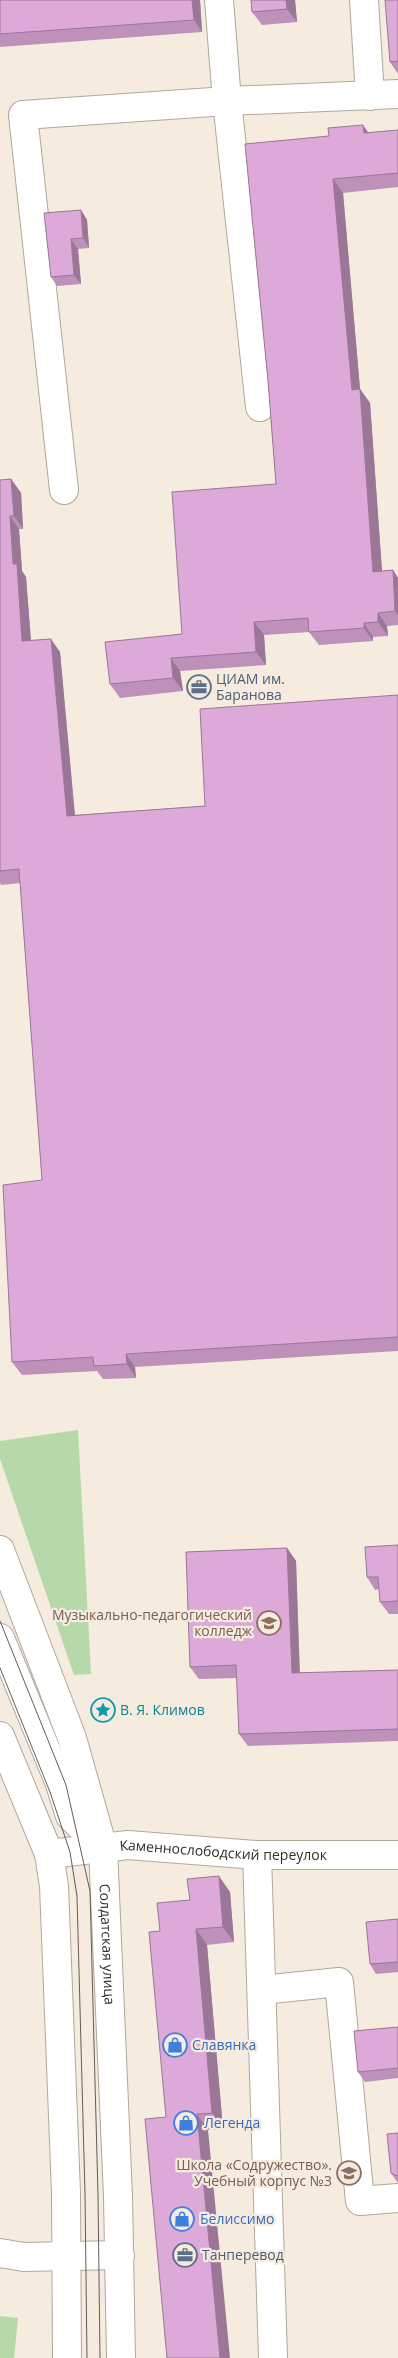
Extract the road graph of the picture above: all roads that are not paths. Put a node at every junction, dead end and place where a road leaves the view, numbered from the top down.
1 (219, 0) edge
2 (364, 0) edge
3 (398, 94) edge
4 (370, 96) junction
5 (227, 101) junction
6 (260, 407) dead end
7 (64, 490) dead end
8 (0, 1550) edge
9 (0, 1638) edge
10 (0, 1736) edge
11 (103, 1848) junction
12 (49, 1854) junction
13 (257, 1855) junction
14 (398, 1855) edge
15 (262, 1990) junction
16 (398, 2198) edge
17 (0, 2253) edge
18 (120, 2255) junction
19 (67, 2257) junction
20 (67, 2358) edge
21 (120, 2358) edge
22 (273, 2358) edge

1 - 5 main road
2 - 4 main road
3 - 4 main road
4 - 5 main road
5 - 6 main road
5 - 7 main road
8 - 11 main road, Солдатская улица
9 - 11 main road
10 - 12 main road
11 - 12 main road, Каменнослободский переулок
11 - 13 main road, Каменнослободский переулок
11 - 18 main road, Солдатская улица
12 - 19 main road
13 - 14 main road, Каменнослободский переулок
13 - 15 main road
15 - 16 main road
15 - 22 main road
17 - 19 main road
18 - 19 main road
18 - 21 main road, Солдатская улица
19 - 20 main road

